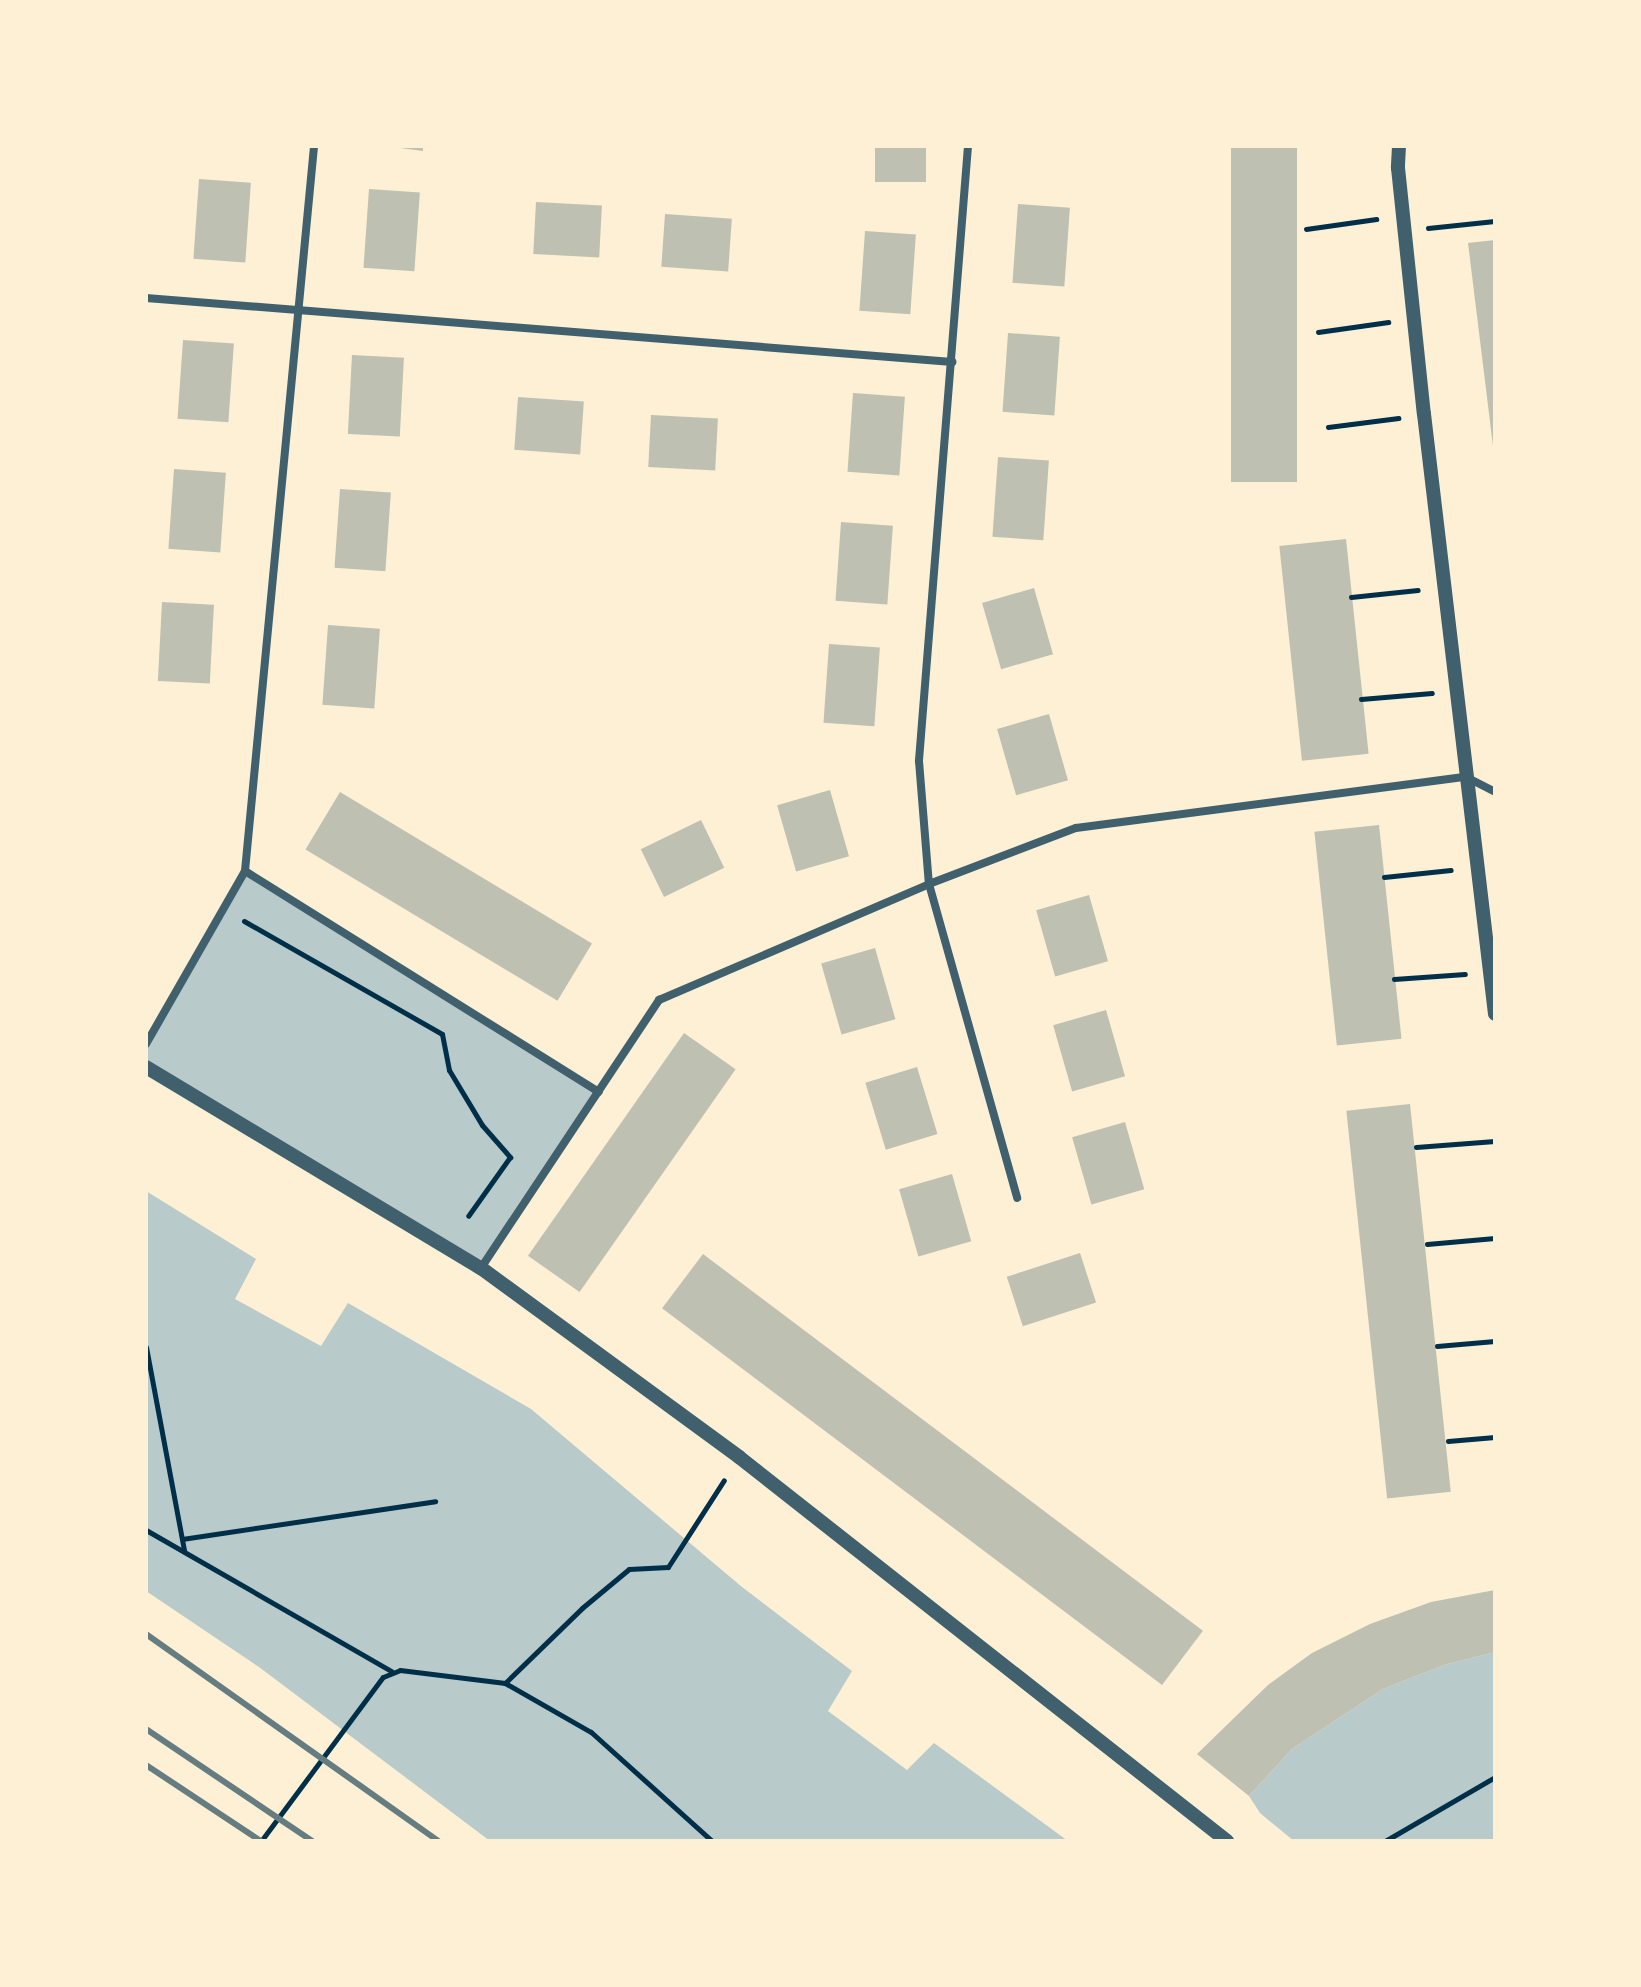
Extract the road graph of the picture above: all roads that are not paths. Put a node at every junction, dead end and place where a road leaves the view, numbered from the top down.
1 (314, 146) edge
2 (968, 146) edge
3 (1399, 146) edge
4 (146, 298) edge
5 (299, 312) junction
6 (952, 362) junction
7 (1466, 777) junction
8 (1495, 792) edge
9 (245, 871) junction
10 (929, 884) junction
11 (1495, 1014) edge
12 (146, 1044) edge
13 (146, 1067) edge
14 (599, 1092) junction
15 (1017, 1198) dead end
16 (481, 1268) junction
17 (1227, 1841) edge

1 - 5 street
2 - 6 street
3 - 7 street
4 - 5 street
5 - 6 street
5 - 9 street
6 - 10 street
7 - 8 street
7 - 10 street
7 - 11 street
9 - 12 street
9 - 14 street
10 - 14 street
10 - 15 street
13 - 16 street
14 - 16 street
16 - 17 street

